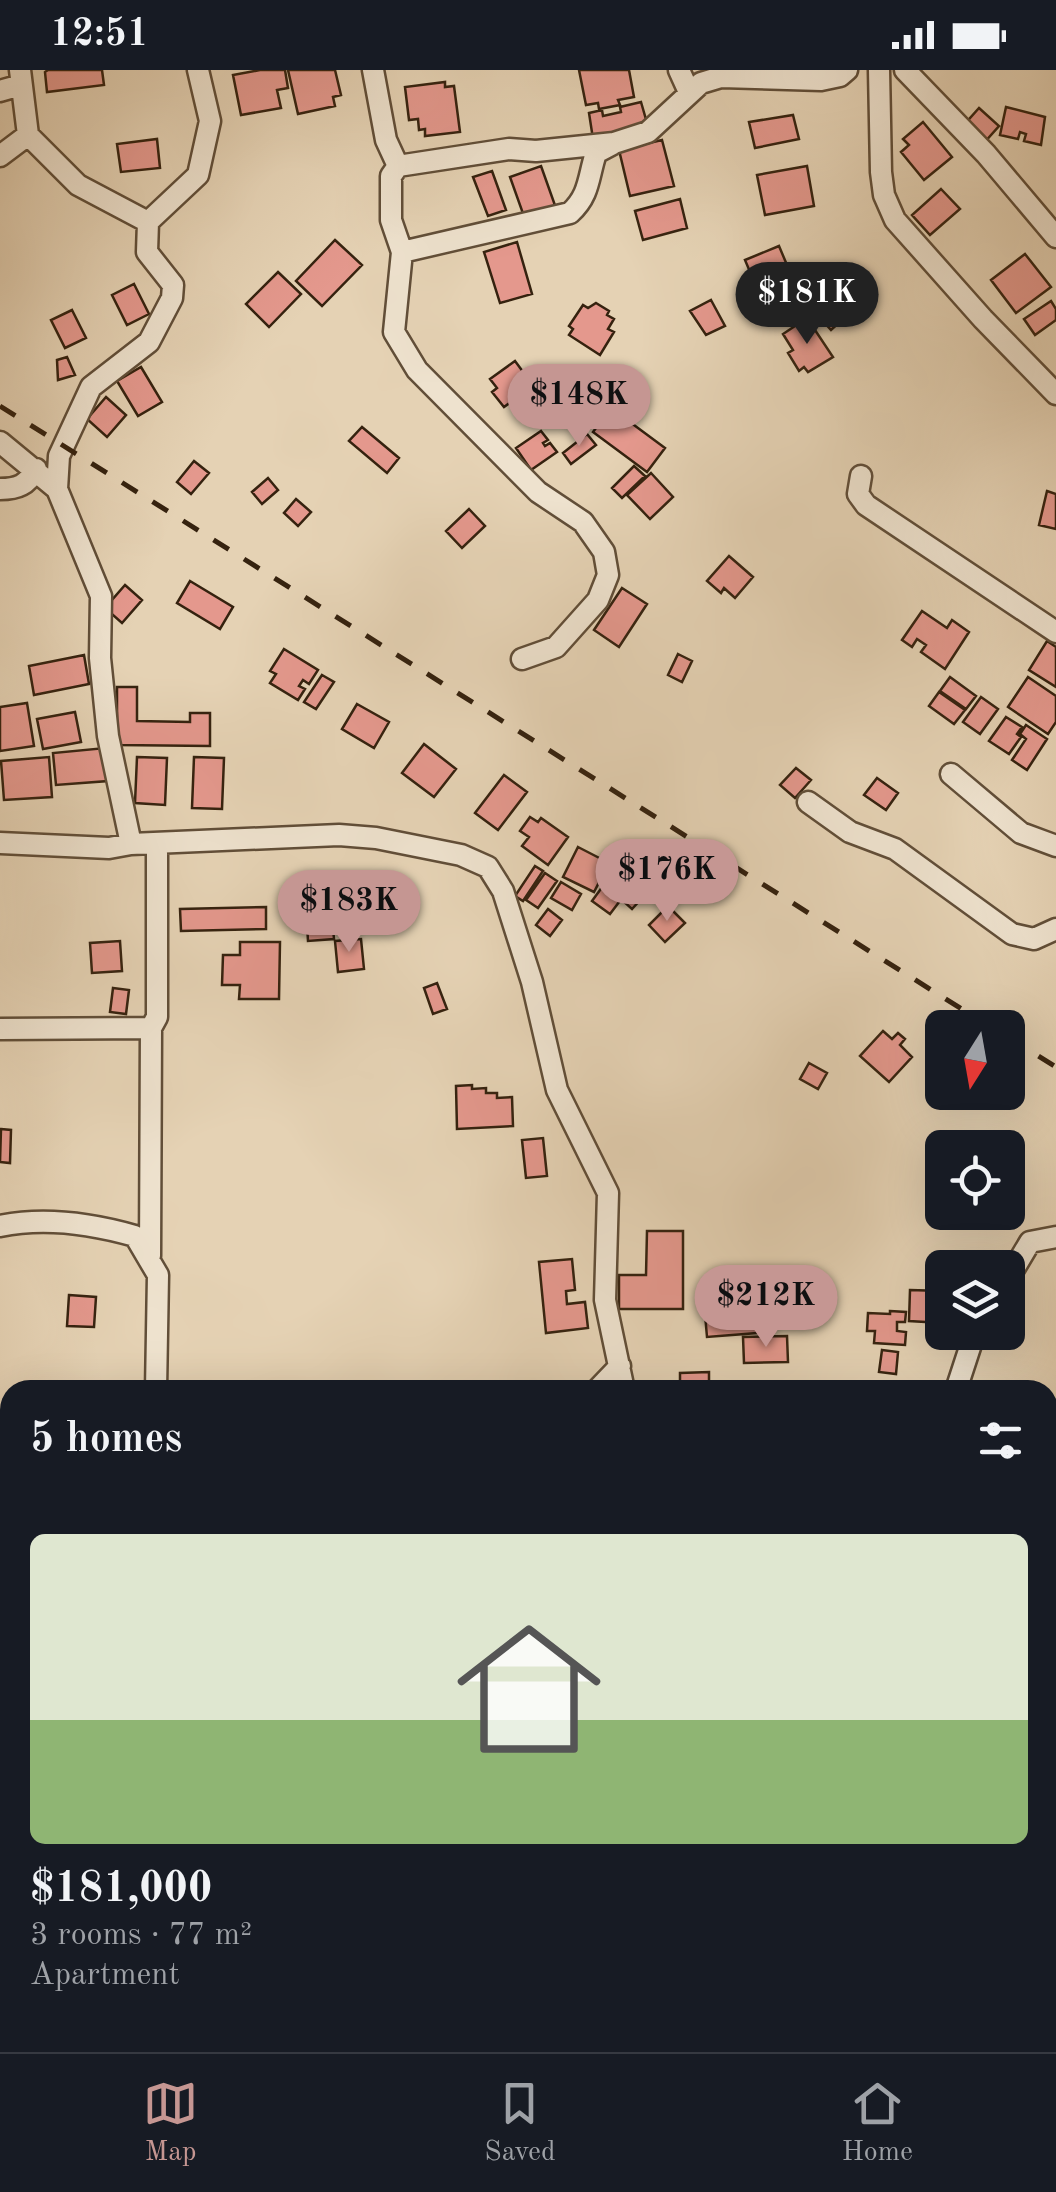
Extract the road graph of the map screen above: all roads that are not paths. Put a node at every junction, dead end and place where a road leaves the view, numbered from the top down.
1 (198, 70) edge
2 (373, 70) edge
3 (679, 70) edge
4 (848, 70) edge
5 (878, 70) edge
6 (906, 70) edge
7 (21, 78) edge
8 (0, 91) edge
9 (689, 92) junction
10 (28, 135) junction
11 (614, 143) junction
12 (0, 156) edge
13 (398, 166) junction
14 (148, 222) junction
15 (1056, 237) edge
16 (402, 252) junction
17 (1056, 394) edge
18 (0, 442) edge
19 (36, 469) junction
20 (861, 476) dead end
21 (57, 488) junction
22 (0, 489) edge
23 (1056, 632) edge
24 (522, 659) dead end
25 (951, 774) dead end
26 (808, 802) dead end
27 (0, 843) edge
28 (131, 844) junction
29 (157, 844) junction
30 (1056, 846) edge
31 (1056, 929) edge
32 (151, 1028) junction
33 (0, 1029) edge
34 (0, 1226) edge
35 (1056, 1236) edge
36 (1025, 1250) edge
37 (150, 1258) junction
38 (969, 1350) edge
39 (620, 1366) junction
40 (156, 1380) edge
41 (607, 1380) edge
42 (622, 1380) edge
43 (959, 1380) edge

1 - 14 street
2 - 13 street
3 - 9 street
4 - 9 street
5 - 17 street
6 - 15 street
7 - 8 street
7 - 10 street
9 - 11 street
10 - 12 street
10 - 14 street
11 - 13 street
11 - 16 street
13 - 16 street
14 - 21 street
16 - 24 street
18 - 19 street
19 - 21 street
19 - 22 street
20 - 23 street
21 - 28 street
25 - 30 street
26 - 31 street
27 - 28 street
28 - 29 street
29 - 32 street
29 - 39 street
32 - 33 street
32 - 37 street
34 - 37 street
35 - 36 street
37 - 40 street
38 - 43 street
39 - 41 street
39 - 42 street

